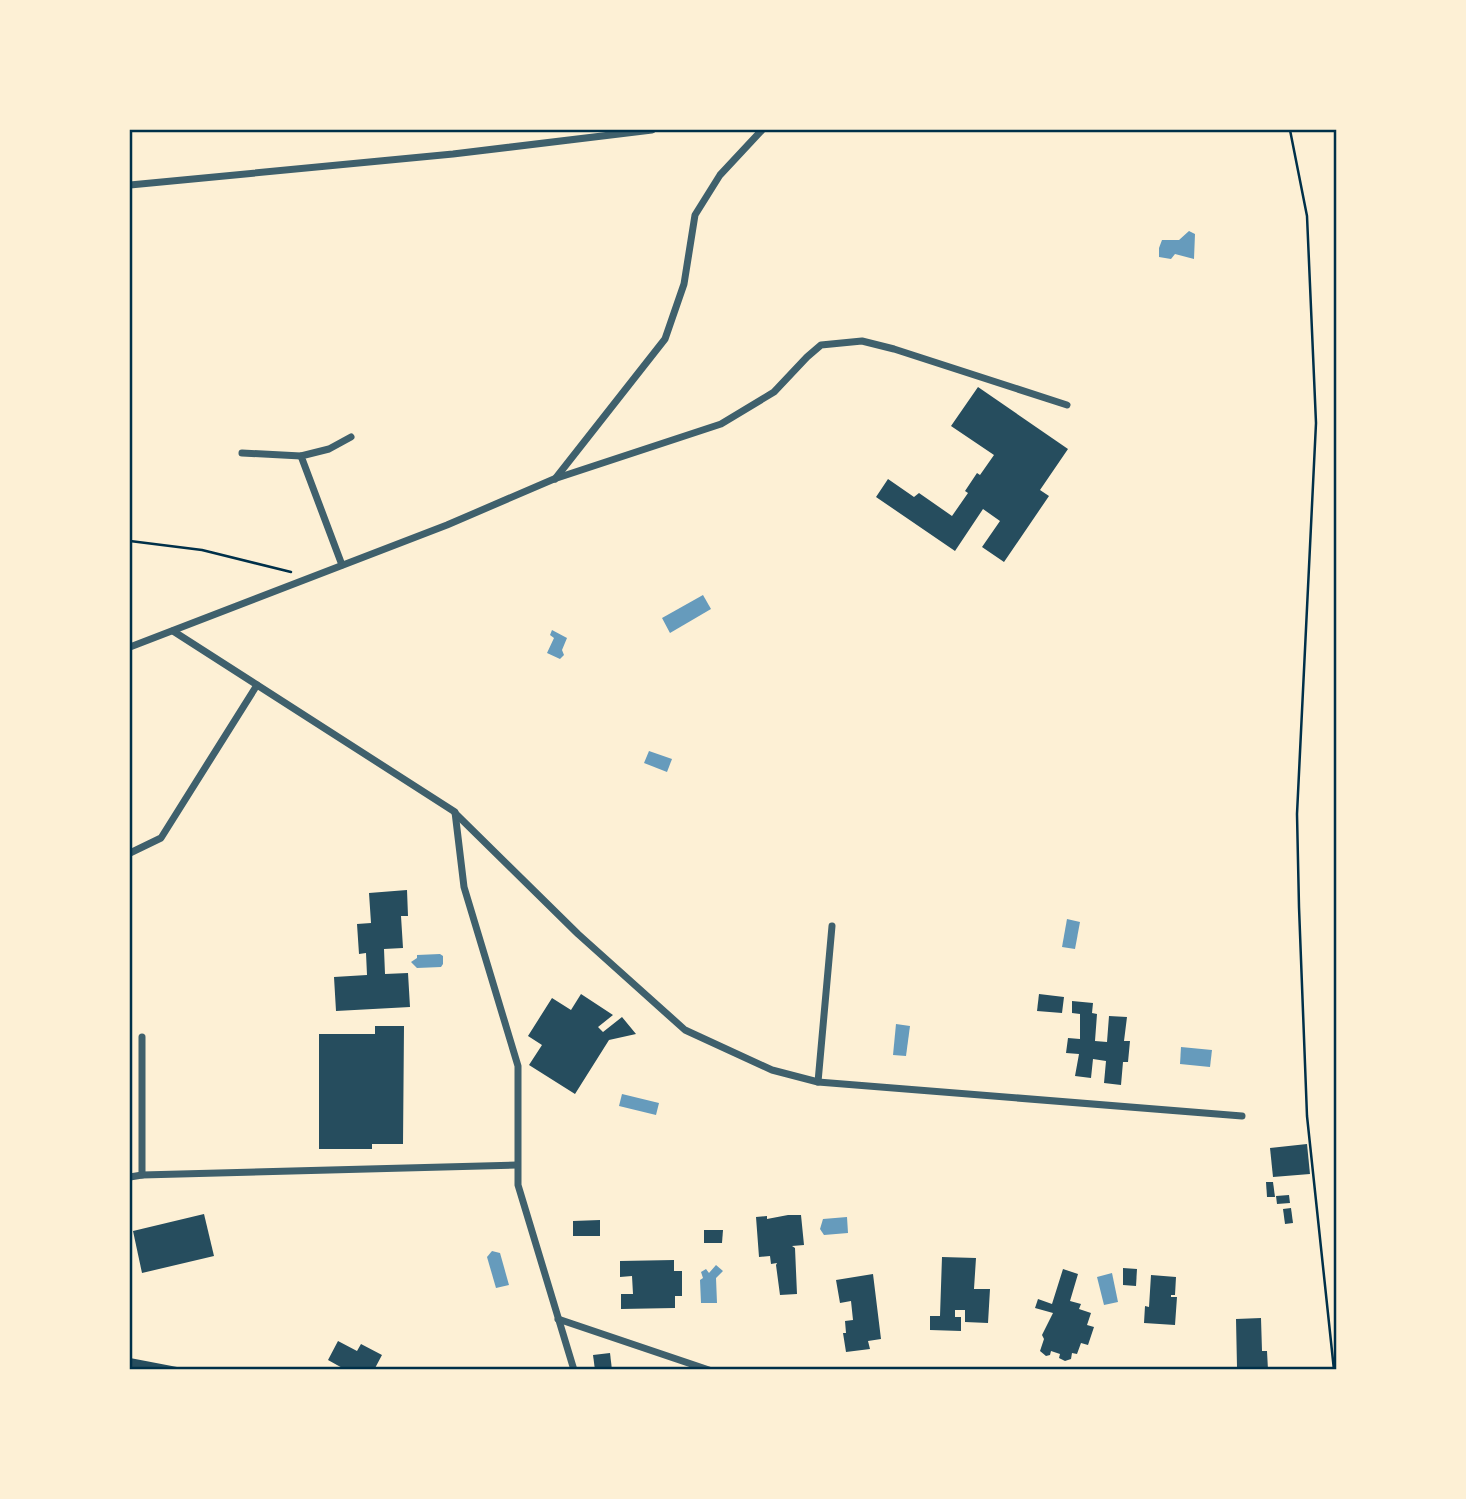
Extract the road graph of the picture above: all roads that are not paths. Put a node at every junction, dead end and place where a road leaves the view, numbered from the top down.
1 (652, 130) edge
2 (762, 130) edge
3 (616, 132) edge
4 (130, 185) edge
5 (1067, 405) dead end
6 (351, 437) dead end
7 (242, 453) dead end
8 (302, 456) junction
9 (554, 480) junction
10 (342, 565) junction
11 (173, 631) junction
12 (130, 647) edge
13 (257, 685) junction
14 (455, 812) junction
15 (130, 853) edge
16 (832, 926) dead end
17 (142, 1037) dead end
18 (818, 1082) junction
19 (1242, 1116) dead end
20 (517, 1165) junction
21 (142, 1174) junction
22 (130, 1177) edge
23 (558, 1319) junction
24 (574, 1370) edge
25 (709, 1370) edge

1 - 3 street
2 - 9 street
3 - 4 street
5 - 9 street
6 - 8 street
7 - 8 street
8 - 10 street
9 - 10 street
10 - 11 street
11 - 12 street
11 - 13 street
13 - 14 street
13 - 15 street
14 - 18 street
14 - 20 street
16 - 18 street
17 - 21 street
18 - 19 street
20 - 21 street
20 - 23 street
21 - 22 street
23 - 24 street
23 - 25 street

